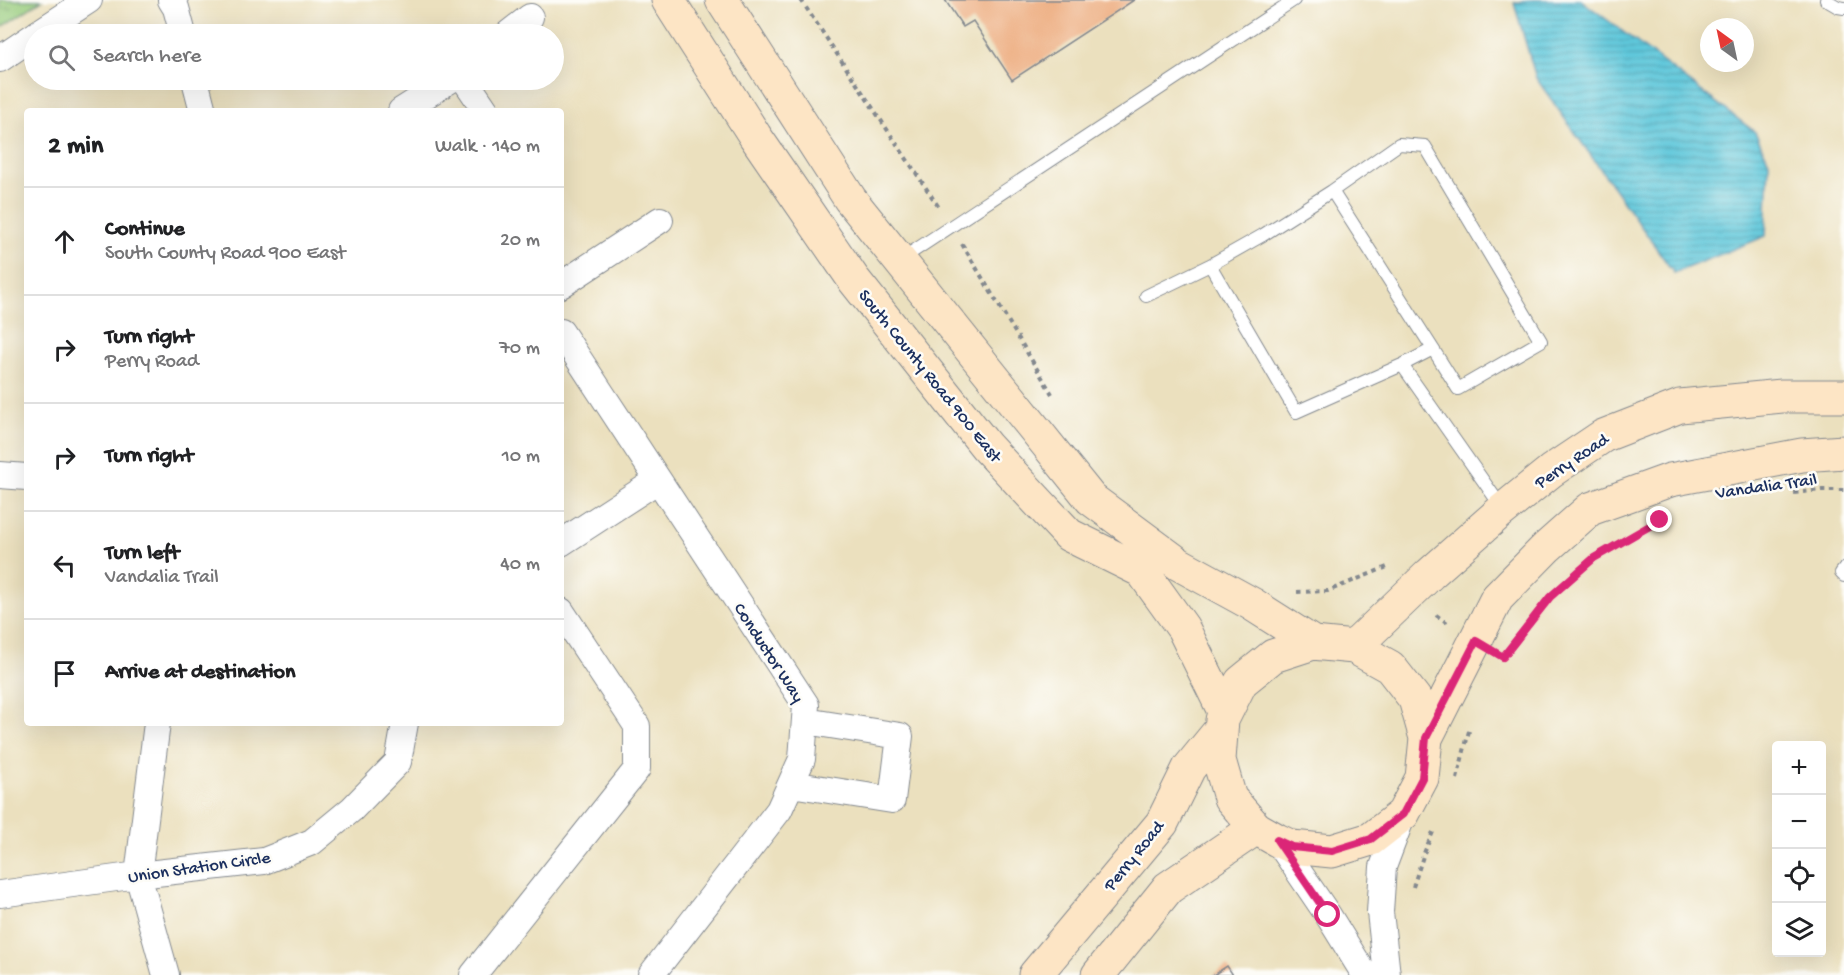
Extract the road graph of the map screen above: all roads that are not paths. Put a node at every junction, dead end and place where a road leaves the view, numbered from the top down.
1 (89, 0) edge
2 (171, 0) edge
3 (668, 0) edge
4 (722, 0) edge
5 (1294, 0) edge
6 (1826, 0) edge
7 (1844, 8) edge
8 (530, 16) dead end
9 (53, 24) edge
10 (180, 24) edge
11 (520, 24) edge
12 (24, 43) edge
13 (0, 59) edge
14 (198, 90) edge
15 (434, 90) edge
16 (472, 90) edge
17 (202, 108) edge
18 (406, 108) edge
19 (484, 108) edge
20 (1332, 191) junction
21 (660, 219) dead end
22 (899, 261) junction
23 (1210, 265) junction
24 (564, 283) edge
25 (1146, 296) dead end
26 (564, 337) edge
27 (1433, 349) junction
28 (1402, 365) junction
29 (1844, 396) edge
30 (1844, 452) edge
31 (0, 475) edge
32 (24, 477) edge
33 (658, 480) junction
34 (1503, 510) junction
35 (564, 541) edge
36 (1844, 569) edge
37 (1844, 576) edge
38 (564, 616) edge
39 (1313, 644) junction
40 (1354, 647) junction
41 (805, 721) junction
42 (1223, 721) junction
43 (157, 726) edge
44 (404, 726) edge
45 (1426, 738) junction
46 (791, 784) junction
47 (1403, 814) junction
48 (1267, 834) junction
49 (138, 875) junction
50 (0, 894) edge
51 (166, 975) edge
52 (473, 975) edge
53 (651, 975) edge
54 (1035, 975) edge
55 (1098, 975) edge
56 (1365, 975) edge
57 (1388, 975) edge

1 - 9 street
2 - 10 street
3 - 42 street, South County Road 900 East
4 - 22 street
5 - 22 lane
6 - 7 lane
8 - 11 street
12 - 13 street
14 - 17 street
15 - 18 street
16 - 19 street
20 - 23 lane
20 - 27 lane
20 - 27 lane
21 - 24 street
22 - 39 street
23 - 25 lane
23 - 28 lane
26 - 33 street, Conductor Way
27 - 28 lane
28 - 34 lane
29 - 34 street, Perry Road
30 - 45 street, Perry Road
31 - 32 street
33 - 35 street
33 - 41 street, Conductor Way
34 - 40 street, Perry Road
36 - 37 lane
38 - 52 street
39 - 40 street, Perry Road
39 - 42 street, Perry Road
40 - 45 street, Perry Road
41 - 46 street, Conductor Way
41 - 46 street
42 - 48 street, Perry Road
42 - 54 street, Perry Road
43 - 49 street
44 - 49 street, Union Station Circle
45 - 47 street, Perry Road
46 - 53 street, Conductor Way
47 - 48 street, Perry Road
47 - 57 street
48 - 55 street
48 - 56 street
49 - 50 street, Union Station Circle
49 - 51 street

